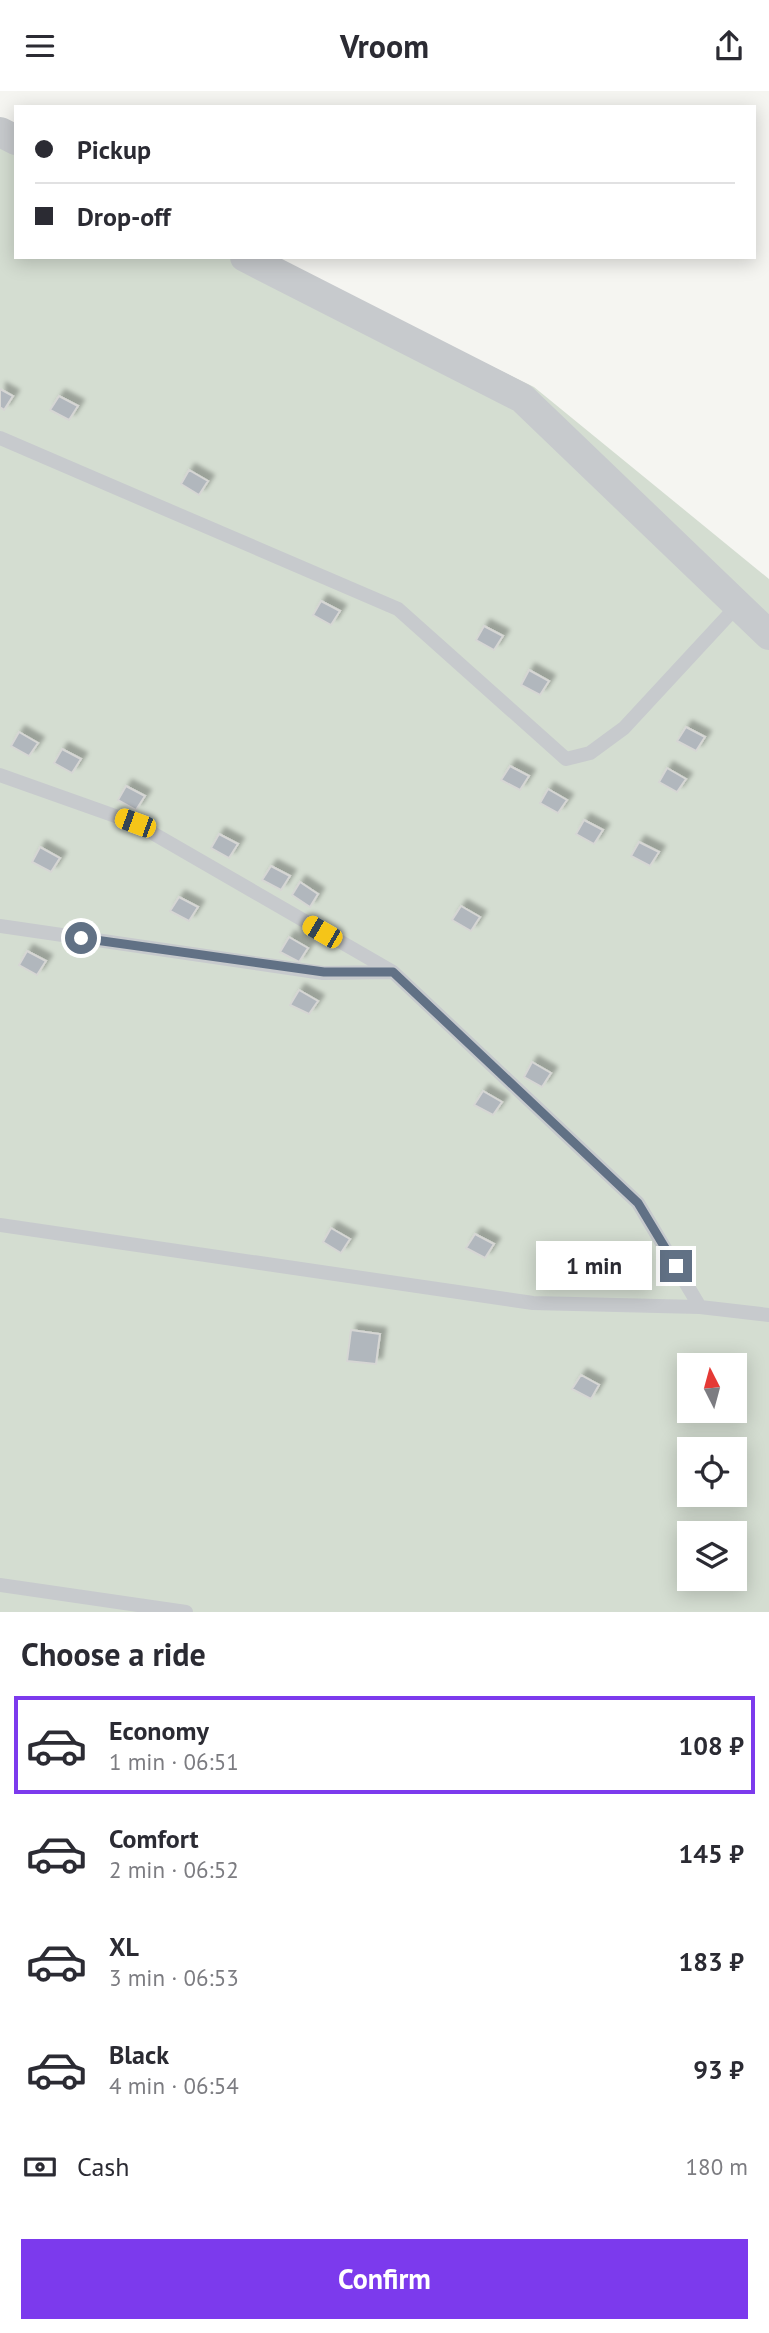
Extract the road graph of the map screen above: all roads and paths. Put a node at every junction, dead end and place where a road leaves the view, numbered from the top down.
1 (249, 259) edge
2 (0, 438) edge
3 (737, 606) junction
4 (769, 635) edge
5 (0, 775) edge
6 (0, 926) edge
7 (393, 972) junction
8 (0, 1225) edge
9 (700, 1307) junction
10 (769, 1315) edge
11 (0, 1585) edge
12 (186, 1612) edge

1 - 3 street
2 - 3 lane
3 - 4 street
5 - 7 lane
6 - 7 lane
7 - 9 lane
8 - 9 lane
9 - 10 lane
11 - 12 lane

